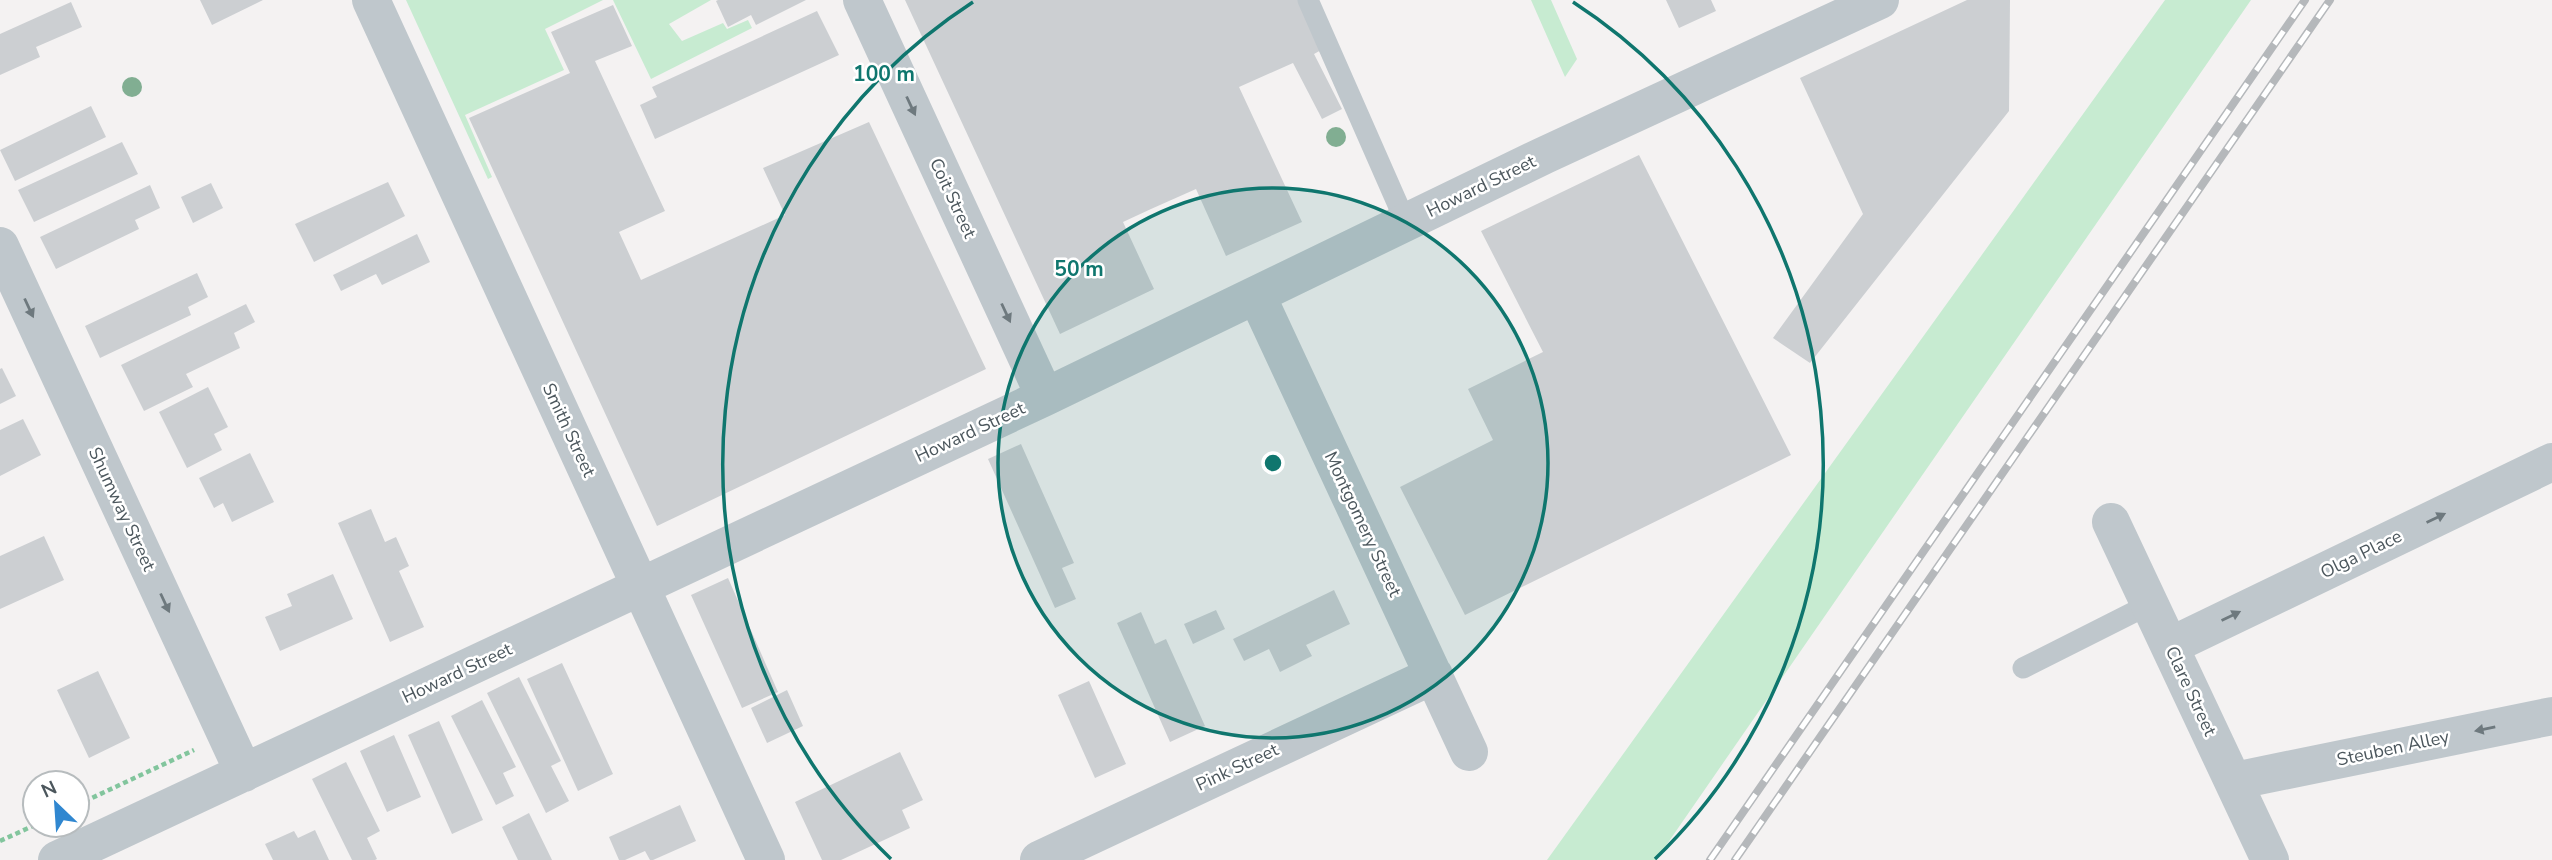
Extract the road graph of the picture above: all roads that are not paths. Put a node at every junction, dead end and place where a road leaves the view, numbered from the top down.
1 (370, 0) edge
2 (862, 0) edge
3 (1308, 0) edge
4 (1880, 0) edge
5 (1406, 223) junction
6 (0, 246) edge
7 (1256, 296) junction
8 (1045, 397) junction
9 (2552, 462) edge
10 (2111, 522) dead end
11 (641, 587) junction
12 (2150, 604) junction
13 (2170, 646) junction
14 (2023, 668) dead end
15 (1434, 675) junction
16 (2552, 716) edge
17 (1469, 752) dead end
18 (244, 773) junction
19 (2234, 781) junction
20 (57, 860) edge
21 (766, 860) edge
22 (1039, 860) edge
23 (2270, 860) edge

1 - 11 street, Smith Street
2 -> 8 street, Coit Street
3 - 5 lane
4 - 5 street, Howard Street
5 - 7 street, Howard Street
6 -> 18 street, Shumway Street
7 - 8 street, Howard Street
7 - 15 street, Montgomery Street
8 - 11 street, Howard Street
13 -> 9 street, Olga Place
10 - 12 street, Clare Street
11 - 18 street, Howard Street
11 - 21 street, Smith Street
12 - 13 street, Clare Street
12 - 14 lane
13 - 19 street, Clare Street
15 - 17 street, Montgomery Street
15 - 22 street, Pink Street
16 -> 19 street, Steuben Alley
18 - 20 street, Howard Street
19 - 23 street, Clare Street

